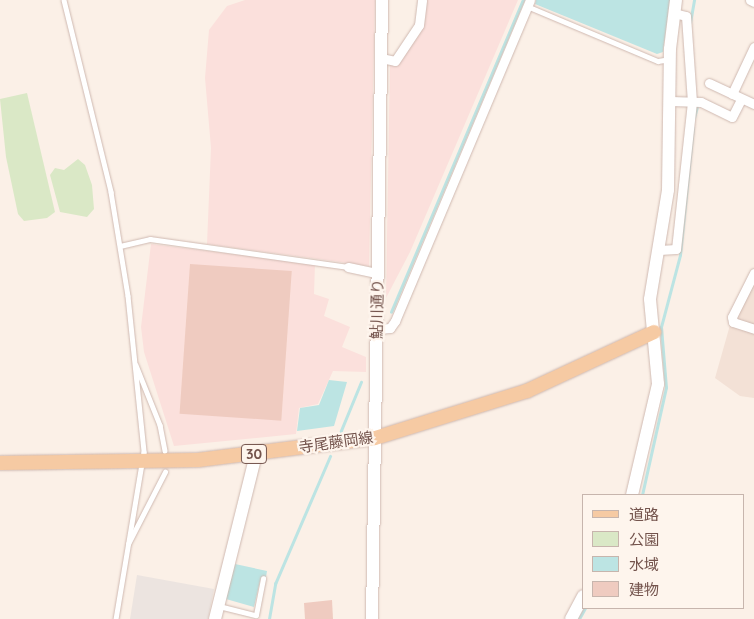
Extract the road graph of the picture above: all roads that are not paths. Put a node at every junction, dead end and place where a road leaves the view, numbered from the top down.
1 (64, 0) edge
2 (382, 0) edge
3 (422, 0) edge
4 (676, 0) edge
5 (750, 0) edge
6 (754, 2) edge
7 (529, 3) edge
8 (674, 13) junction
9 (754, 47) edge
10 (381, 58) junction
11 (670, 59) junction
12 (709, 83) dead end
13 (732, 94) junction
14 (742, 99) junction
15 (671, 101) junction
16 (692, 102) junction
17 (754, 104) edge
18 (120, 246) junction
19 (659, 250) junction
20 (348, 267) joint
21 (378, 273) junction
22 (754, 273) edge
23 (377, 329) junction
24 (754, 329) edge
25 (654, 332) junction
26 (133, 359) junction
27 (375, 438) junction
28 (165, 451) dead end
29 (256, 454) junction
30 (137, 462) junction
31 (0, 463) edge
32 (165, 472) dead end
33 (632, 494) edge
34 (124, 558) junction
35 (263, 579) dead end
36 (582, 598) edge
37 (218, 606) junction
38 (116, 619) edge
39 (215, 619) edge
40 (372, 619) edge
41 (570, 619) edge

1 - 18 lane
2 - 10 street, 鮎川通り
3 - 10 street
4 - 8 street
5 - 6 street
7 - 11 lane
7 - 23 street
8 - 11 street
8 - 16 street
9 - 13 street
10 - 21 street, 鮎川通り
11 - 15 street
12 - 13 street
13 - 14 street
14 - 16 street
14 - 17 street
15 - 16 street
15 - 19 street
16 - 19 street
18 - 20 lane
18 - 26 lane
19 - 25 street
20 - 21 street
21 - 23 street, 鮎川通り
22 - 24 street
23 - 27 street, 鮎川通り
25 - 27 main road, 寺尾藤岡線
25 - 33 street
26 - 28 lane
26 - 30 lane
27 - 29 main road, 寺尾藤岡線 / 30
27 - 40 street, 鮎川通り
29 - 30 main road, 寺尾藤岡線 / 30
29 - 37 street
30 - 31 main road, 寺尾藤岡線 / 30
30 - 34 lane
32 - 34 lane
34 - 38 lane
35 - 37 lane
36 - 41 street
37 - 39 street

